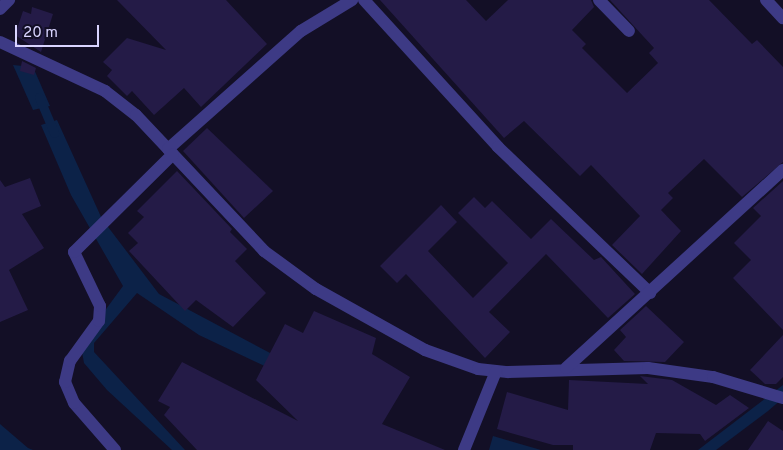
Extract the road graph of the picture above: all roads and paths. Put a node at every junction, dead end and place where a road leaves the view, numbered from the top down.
1 (9, 0) edge
2 (352, 0) edge
3 (364, 0) edge
4 (600, 0) edge
5 (766, 0) edge
6 (0, 9) edge
7 (783, 18) edge
8 (629, 31) dead end
9 (0, 42) edge
10 (170, 152) junction
11 (783, 170) edge
12 (650, 293) junction
13 (566, 368) junction
14 (496, 371) junction
15 (783, 398) edge
16 (115, 450) edge
17 (464, 450) edge

1 - 6 street
2 - 10 street
3 - 12 street
4 - 8 street
5 - 7 street
9 - 10 street
10 - 14 street
10 - 16 street
11 - 12 street
12 - 13 street
13 - 14 street
13 - 15 street
14 - 17 street

